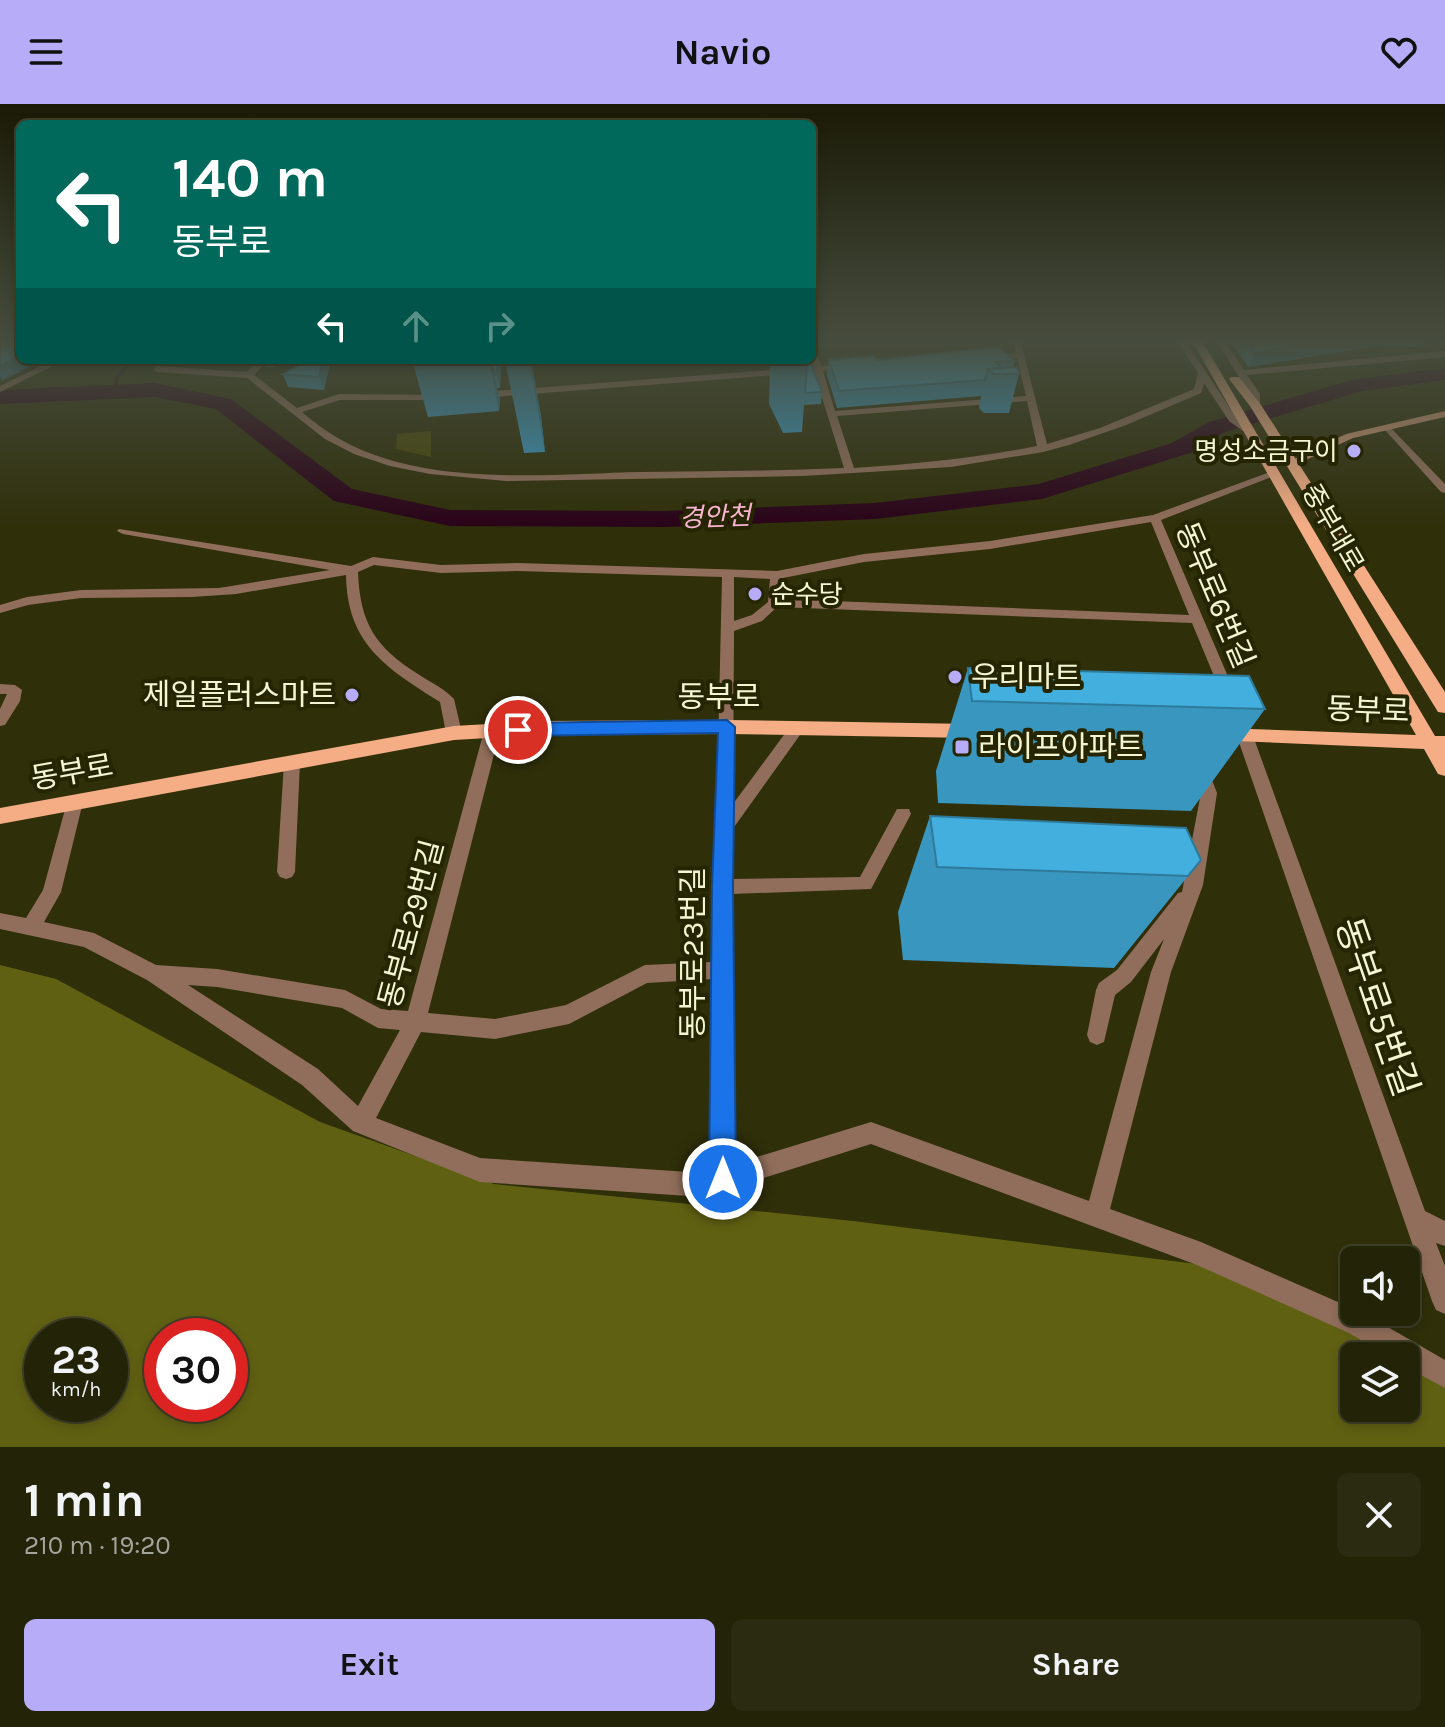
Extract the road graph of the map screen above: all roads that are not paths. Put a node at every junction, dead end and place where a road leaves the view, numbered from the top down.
1 (284, 402) edge
2 (325, 402) edge
3 (827, 402) edge
4 (985, 402) edge
5 (1032, 402) edge
6 (1174, 402) edge
7 (1239, 402) edge
8 (1252, 402) edge
9 (296, 411) junction
10 (831, 414) junction
11 (1445, 414) edge
12 (1388, 428) junction
13 (1043, 449) junction
14 (1288, 459) junction
15 (1270, 467) junction
16 (849, 469) junction
17 (1445, 490) edge
18 (1155, 518) junction
19 (123, 531) dead end
20 (352, 570) junction
21 (728, 575) junction
22 (777, 575) junction
23 (774, 603) junction
24 (0, 609) edge
25 (1197, 619) junction
26 (728, 628) junction
27 (0, 689) edge
28 (1445, 707) edge
29 (0, 721) edge
30 (727, 727) junction
31 (797, 728) junction
32 (492, 731) junction
33 (999, 731) edge
34 (454, 733) junction
35 (1246, 736) junction
36 (1197, 742) joint
37 (1437, 742) edge
38 (292, 763) junction
39 (1445, 769) edge
40 (75, 802) junction
41 (903, 814) dead end
42 (0, 816) edge
43 (724, 829) junction
44 (286, 872) dead end
45 (1194, 885) junction
46 (723, 887) junction
47 (0, 921) edge
48 (31, 927) junction
49 (723, 970) junction
50 (154, 974) junction
51 (415, 1023) junction
52 (1097, 1035) dead end
53 (361, 1123) junction
54 (723, 1179) junction
55 (1096, 1217) junction
56 (1417, 1220) junction
57 (1445, 1234) edge
58 (1445, 1301) edge
59 (1445, 1375) edge

1 - 9 street
2 - 9 street
3 - 10 street
4 - 10 street
5 - 13 street
6 - 13 street
7 - 15 main road, 중부대로
8 - 14 main road, 중부대로
9 - 16 street
10 - 16 street
11 - 12 main road
12 - 14 main road
12 - 17 street
13 - 16 street
14 - 28 main road, 중부대로
15 - 18 street
15 - 37 main road, 중부대로
18 - 22 street
18 - 25 street, 동부로6번길
19 - 20 street
20 - 21 street
20 - 24 street
20 - 34 street
21 - 22 street
21 - 26 street, 동부로23번길
22 - 23 street
23 - 25 street
23 - 26 street
25 - 35 street, 동부로6번길
26 - 30 street, 동부로23번길
27 - 29 street
30 - 31 main road, 동부로
30 - 32 main road, 동부로
30 - 43 street, 동부로23번길
31 - 33 main road, 동부로
31 - 43 street
32 - 34 main road, 동부로
32 - 51 street, 동부로29번길
34 - 38 main road, 동부로
35 - 36 main road, 동부로
35 - 37 main road, 동부로
35 - 56 street, 동부로5번길
36 - 45 street
37 - 39 main road, 중부대로
38 - 40 main road, 동부로
38 - 44 street
40 - 42 main road, 동부로
40 - 48 street
41 - 46 street
43 - 46 street, 동부로23번길
45 - 52 street
45 - 55 street
46 - 49 street, 동부로23번길
47 - 48 street
48 - 50 street
49 - 51 street
49 - 54 street, 동부로23번길
50 - 51 street
50 - 53 street
51 - 53 street, 동부로29번길
53 - 54 street
54 - 55 street
55 - 59 street
56 - 57 street
56 - 58 street, 동부로5번길

